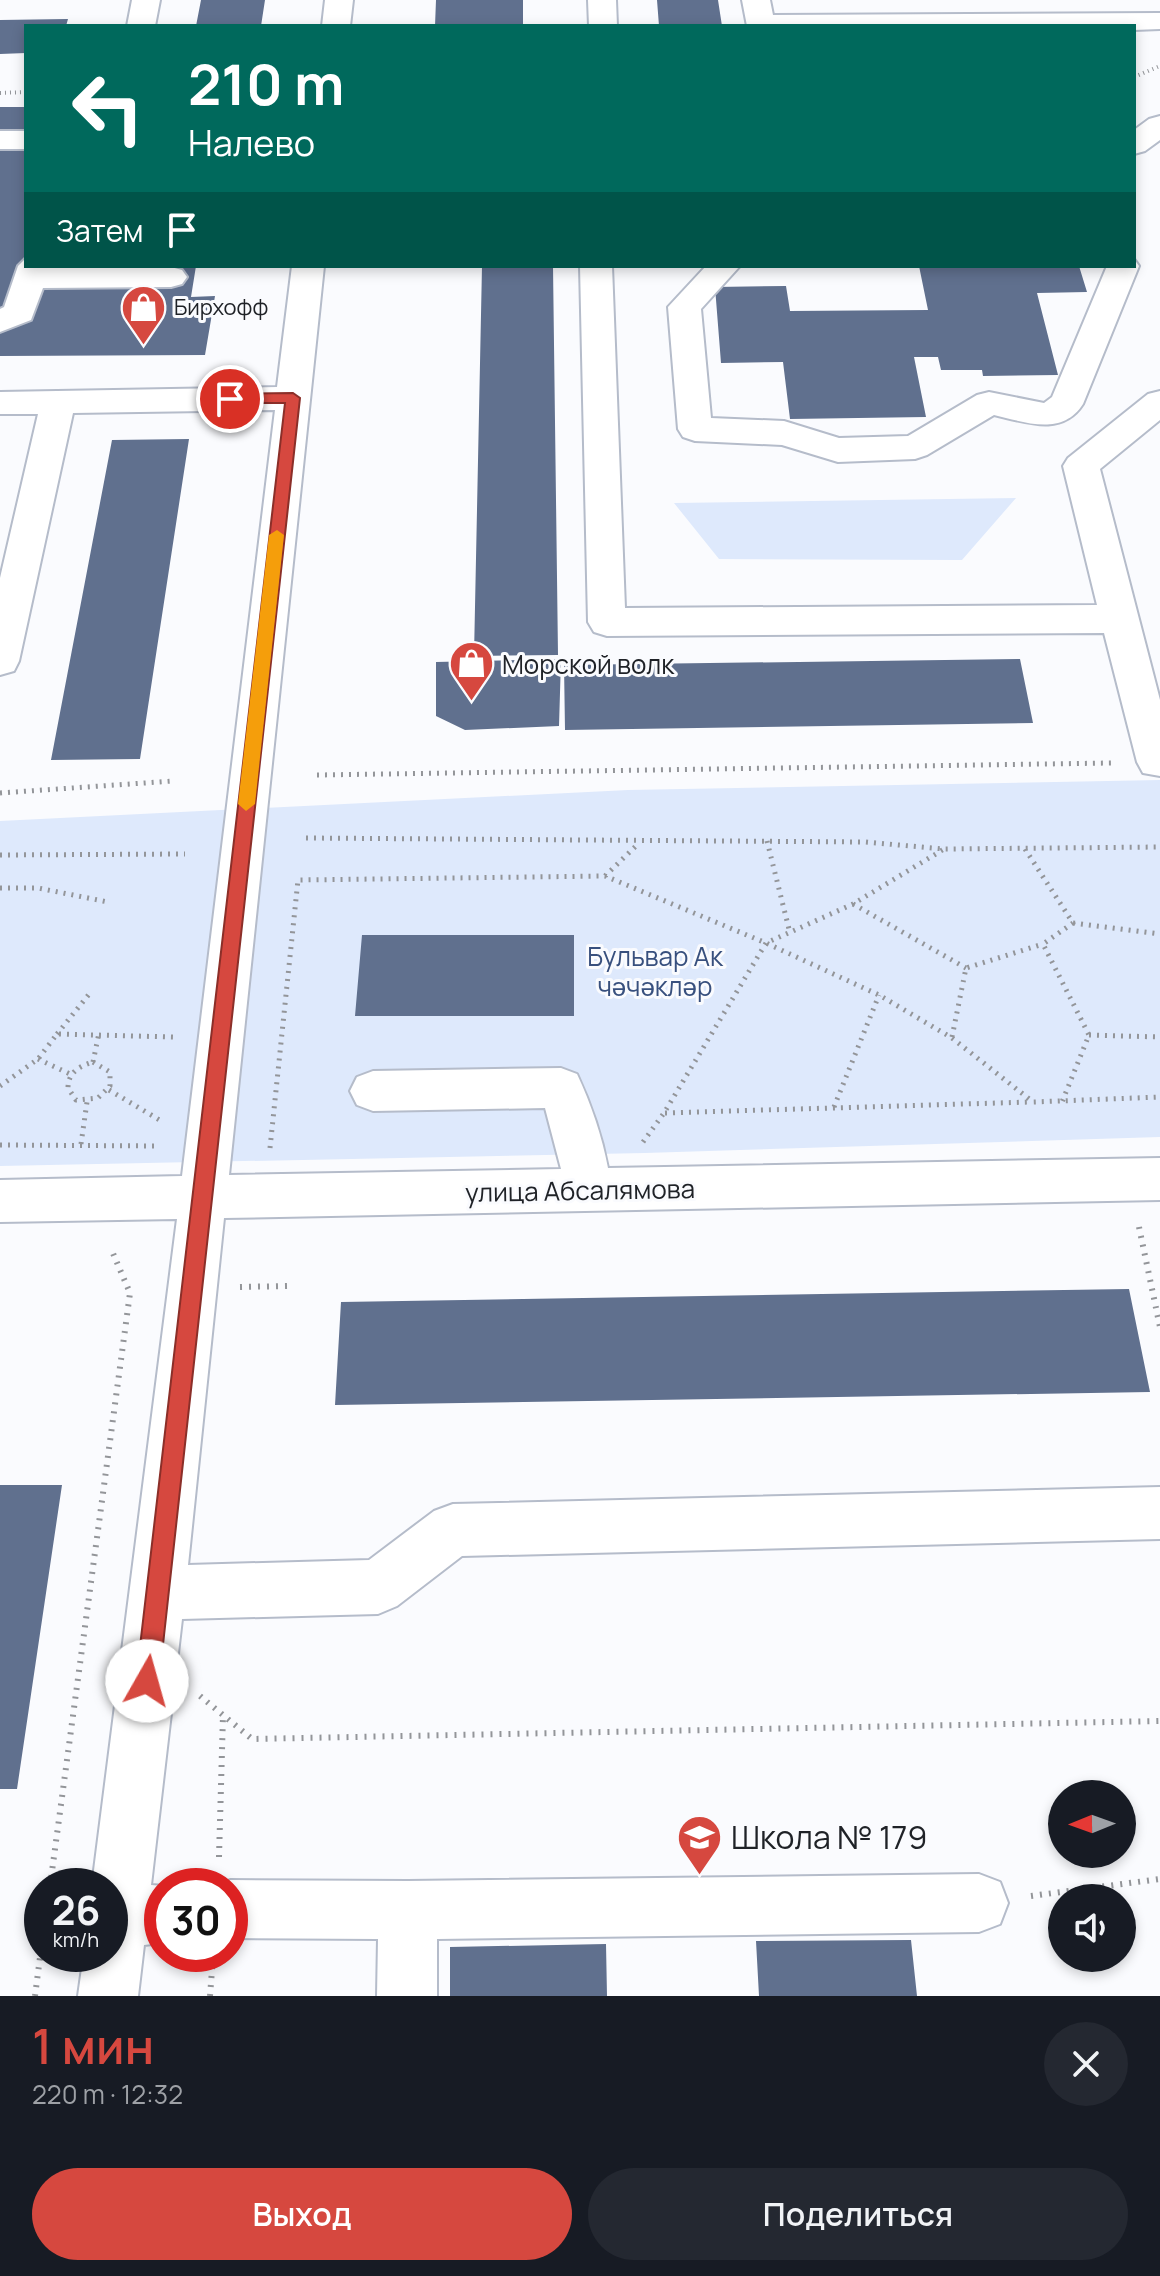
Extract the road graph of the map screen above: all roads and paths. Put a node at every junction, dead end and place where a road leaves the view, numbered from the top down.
1 (146, 0) edge
2 (339, 0) edge
3 (602, 0) edge
4 (756, 0) edge
5 (1160, 21) edge
6 (141, 24) edge
7 (336, 24) edge
8 (603, 24) edge
9 (1160, 66) edge
10 (1136, 76) edge
11 (24, 92) edge
12 (0, 93) edge
13 (1160, 125) edge
14 (0, 140) edge
15 (24, 140) edge
16 (1136, 143) edge
17 (308, 268) edge
18 (596, 268) edge
19 (722, 268) edge
20 (1122, 268) edge
21 (32, 272) edge
22 (171, 277) dead end
23 (0, 322) edge
24 (293, 398) junction
25 (58, 402) junction
26 (1160, 402) edge
27 (0, 403) edge
28 (1049, 415) junction
29 (1102, 449) junction
30 (1119, 619) junction
31 (0, 661) edge
32 (1157, 762) joint
33 (317, 775) dead end
34 (173, 781) dead end
35 (0, 793) edge
36 (306, 838) dead end
37 (767, 841) junction
38 (640, 842) junction
39 (1160, 847) edge
40 (944, 849) junction
41 (1024, 849) junction
42 (185, 854) dead end
43 (0, 855) edge
44 (605, 876) junction
45 (0, 888) edge
46 (108, 902) dead end
47 (853, 904) junction
48 (1073, 923) junction
49 (790, 933) junction
50 (1160, 934) edge
51 (766, 943) junction
52 (1043, 944) junction
53 (966, 968) junction
54 (90, 993) dead end
55 (879, 995) junction
56 (99, 1033) junction
57 (57, 1034) junction
58 (1089, 1035) junction
59 (1160, 1037) edge
60 (178, 1038) dead end
61 (952, 1038) junction
62 (38, 1059) junction
63 (93, 1062) junction
64 (70, 1074) junction
65 (0, 1086) edge
66 (109, 1090) junction
67 (373, 1091) dead end
68 (1160, 1097) edge
69 (87, 1102) junction
70 (1033, 1102) junction
71 (1062, 1102) junction
72 (834, 1107) junction
73 (164, 1123) dead end
74 (81, 1144) junction
75 (0, 1145) edge
76 (159, 1146) dead end
77 (269, 1148) dead end
78 (1144, 1179) edge
79 (588, 1190) junction
80 (201, 1198) junction
81 (0, 1201) edge
82 (112, 1251) dead end
83 (287, 1286) dead end
84 (235, 1302) dead end
85 (1160, 1327) edge
86 (1160, 1513) edge
87 (158, 1593) junction
88 (195, 1692) dead end
89 (223, 1714) junction
90 (1160, 1721) edge
91 (52, 1868) edge
92 (224, 1868) edge
93 (1160, 1879) edge
94 (248, 1893) edge
95 (979, 1903) joint
96 (408, 1910) junction
97 (140, 1915) edge
98 (38, 1972) edge
99 (212, 1972) edge
100 (35, 1996) edge
101 (108, 1996) edge
102 (210, 1996) edge
103 (407, 1996) edge

1 - 6 street
2 - 7 street
3 - 8 street
4 - 5 street
9 - 10 path
11 - 12 path
13 - 16 street
14 - 15 street
17 - 24 street
18 - 30 street
19 - 28 street
20 - 28 street
21 - 22 street
21 - 23 street
24 - 25 street
24 - 80 street
25 - 27 street
25 - 31 street
26 - 29 street
28 - 29 street
29 - 30 street
30 - 32 street
32 - 33 path
34 - 35 path
36 - 38 path
37 - 38 path
37 - 40 path
37 - 49 path
38 - 44 path
39 - 41 path
40 - 41 path
40 - 47 path
41 - 48 path
42 - 43 path
44 - 51 path
44 - 77 path
45 - 46 path
47 - 49 path
47 - 53 path
48 - 50 path
48 - 52 path
49 - 51 path
51 - 55 path
51 - 72 path
52 - 53 path
52 - 58 path
53 - 61 path
54 - 57 path
55 - 61 path
55 - 72 path
56 - 57 path
56 - 60 path
56 - 63 path
57 - 62 path
58 - 59 path
58 - 71 path
61 - 70 path
62 - 64 path
62 - 65 path
63 - 64 path
63 - 66 path
64 - 69 path
66 - 69 path
66 - 73 path
67 - 79 street
68 - 71 path
69 - 74 path
70 - 71 path
70 - 72 path
74 - 75 path
74 - 76 path
78 - 79 street, улица Абсалямова
78 - 85 path
79 - 80 street, улица Абсалямова
80 - 81 street, улица Абсалямова
80 - 87 street
82 - 91 path
83 - 84 path
86 - 87 street
87 - 97 street
88 - 89 path
89 - 90 path
89 - 92 path
93 - 95 path
94 - 96 street
95 - 96 street
96 - 103 street
97 - 101 street
98 - 100 path
99 - 102 path

